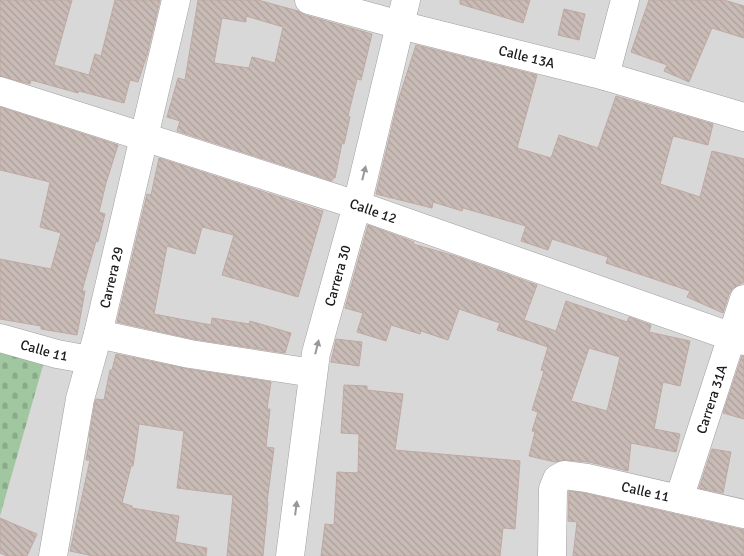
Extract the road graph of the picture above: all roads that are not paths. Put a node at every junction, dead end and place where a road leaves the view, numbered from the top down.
1 (176, 0) edge
2 (310, 0) edge
3 (625, 0) edge
4 (403, 12) edge
5 (605, 76) junction
6 (0, 91) edge
7 (744, 117) edge
8 (144, 136) junction
9 (357, 205) junction
10 (744, 299) edge
11 (98, 334) junction
12 (0, 338) edge
13 (737, 339) edge
14 (90, 360) junction
15 (313, 373) junction
16 (679, 499) junction
17 (744, 514) edge
18 (52, 556) edge
19 (290, 556) edge
20 (552, 556) edge

1 - 8 street, Carrera 29
2 - 4 street, Calle 13A
3 - 5 street
4 - 5 street, Calle 13A
9 -> 4 street, Carrera 30
5 - 7 street, Calle 13A
6 - 8 street, Calle 12
8 - 9 street, Calle 12
8 - 11 street, Carrera 29
9 - 13 street, Calle 12
15 -> 9 street, Carrera 30
10 - 13 street, Carrera 31A
11 - 14 street, Carrera 29
11 - 15 street
12 - 14 street, Calle 11
13 - 16 street, Carrera 31A
14 - 18 street, Carrera 29
19 -> 15 street, Carrera 30
16 - 17 street, Calle 11
16 - 20 street, Calle 11

